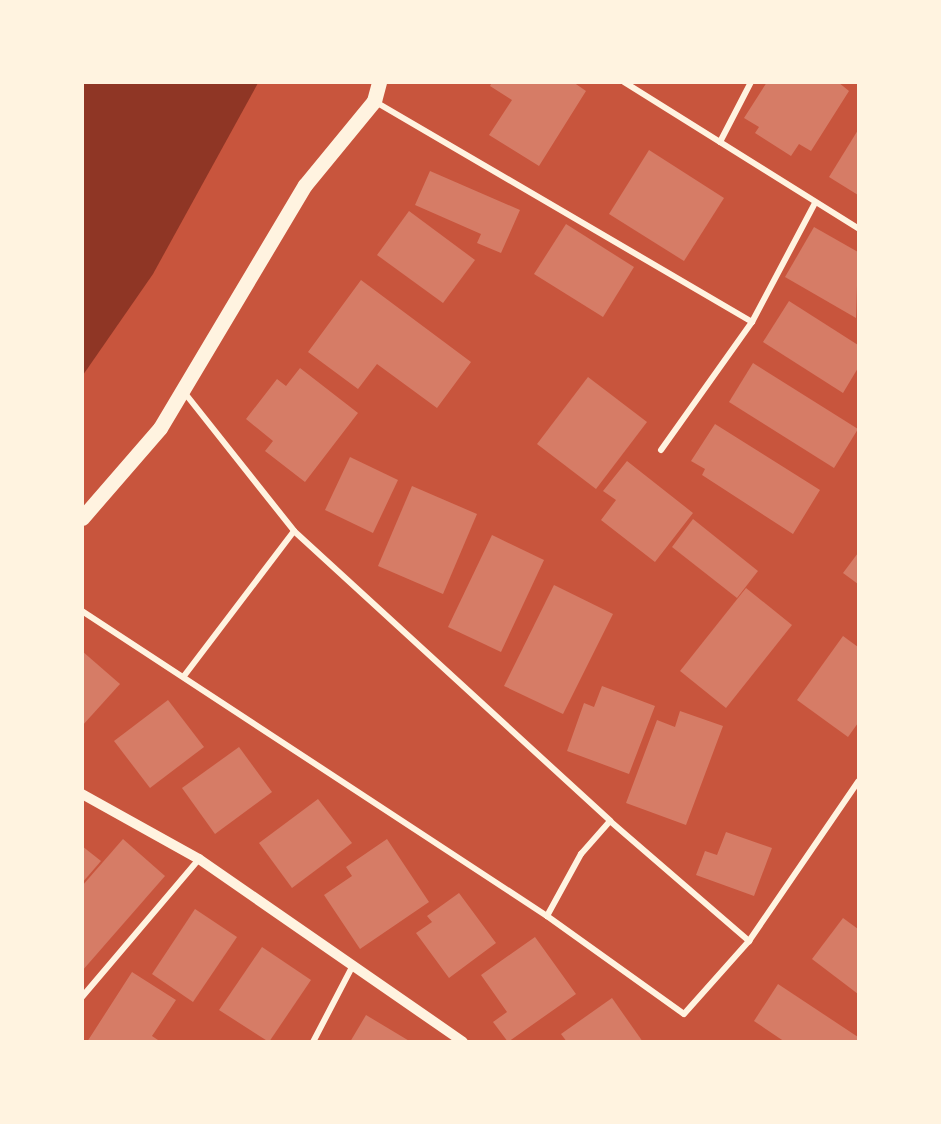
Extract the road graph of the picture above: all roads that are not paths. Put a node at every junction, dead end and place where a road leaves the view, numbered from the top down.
1 (379, 82) edge
2 (624, 82) edge
3 (751, 82) edge
4 (374, 101) junction
5 (720, 142) junction
6 (815, 203) junction
7 (858, 228) edge
8 (752, 322) junction
9 (183, 391) junction
10 (661, 450) dead end
11 (82, 518) edge
12 (294, 531) junction
13 (82, 611) edge
14 (184, 676) junction
15 (858, 782) edge
16 (82, 794) edge
17 (610, 821) junction
18 (199, 859) junction
19 (548, 916) junction
20 (749, 941) junction
21 (352, 967) junction
22 (82, 997) edge
23 (312, 1041) edge
24 (463, 1041) edge

1 - 4 main road
2 - 5 street
3 - 5 street
4 - 8 street
4 - 9 main road
5 - 6 street
6 - 7 street
6 - 8 street
8 - 10 street
9 - 11 main road
9 - 12 street
12 - 14 street
12 - 17 street
13 - 14 street
14 - 19 street
15 - 20 street
16 - 18 street
17 - 19 street
17 - 20 street
18 - 21 street
18 - 22 street
19 - 20 street
21 - 23 street
21 - 24 street

